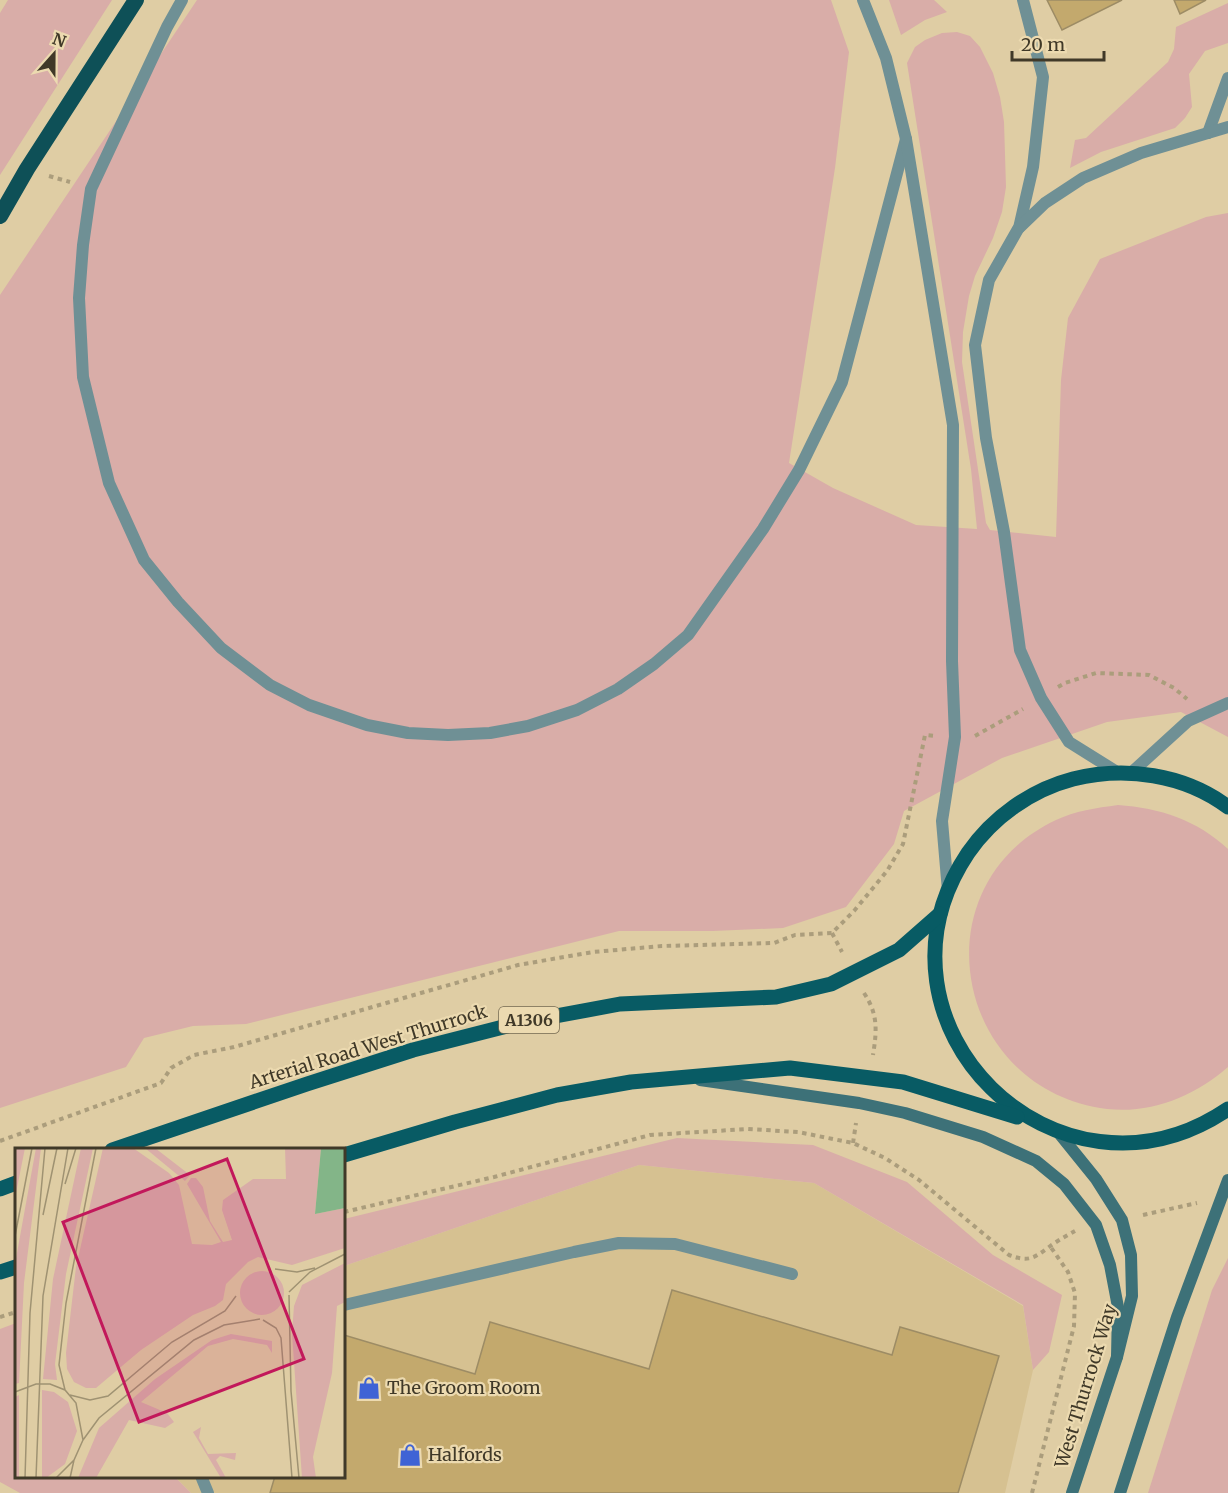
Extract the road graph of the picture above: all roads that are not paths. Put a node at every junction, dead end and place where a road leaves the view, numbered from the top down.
1 (136, 0) edge
2 (182, 0) edge
3 (863, 0) edge
4 (1023, 0) edge
5 (1228, 78) edge
6 (1228, 128) edge
7 (1208, 133) junction
8 (906, 139) junction
9 (0, 216) edge
10 (1018, 229) junction
11 (1228, 703) edge
12 (1124, 772) junction
13 (1228, 807) edge
14 (948, 891) junction
15 (940, 914) junction
16 (680, 1076) junction
17 (1228, 1109) edge
18 (1040, 1124) junction
19 (1058, 1132) junction
20 (115, 1148) edge
21 (345, 1155) edge
22 (1228, 1180) edge
23 (15, 1184) edge
24 (0, 1189) edge
25 (15, 1267) edge
26 (0, 1272) edge
27 (792, 1274) dead end
28 (345, 1305) edge
29 (1117, 1357) junction
30 (202, 1478) edge
31 (208, 1493) edge
32 (1072, 1493) edge
33 (1119, 1493) edge

1 - 9 highway
2 - 8 lane
3 - 8 lane
4 - 10 lane
5 - 7 lane
6 - 7 lane
7 - 10 lane
8 - 14 lane
10 - 12 lane
11 - 12 lane
12 - 13 main road
12 - 14 main road
14 - 15 main road
15 - 18 main road
15 - 20 main road, Arterial Road West Thurrock / A1306
16 - 18 main road
16 - 21 main road
16 - 29 main road
17 - 19 main road
18 - 19 main road
19 - 29 main road, West Thurrock Way
22 - 33 main road
23 - 24 main road
25 - 26 main road
27 - 28 lane
29 - 32 main road, West Thurrock Way
30 - 31 lane

